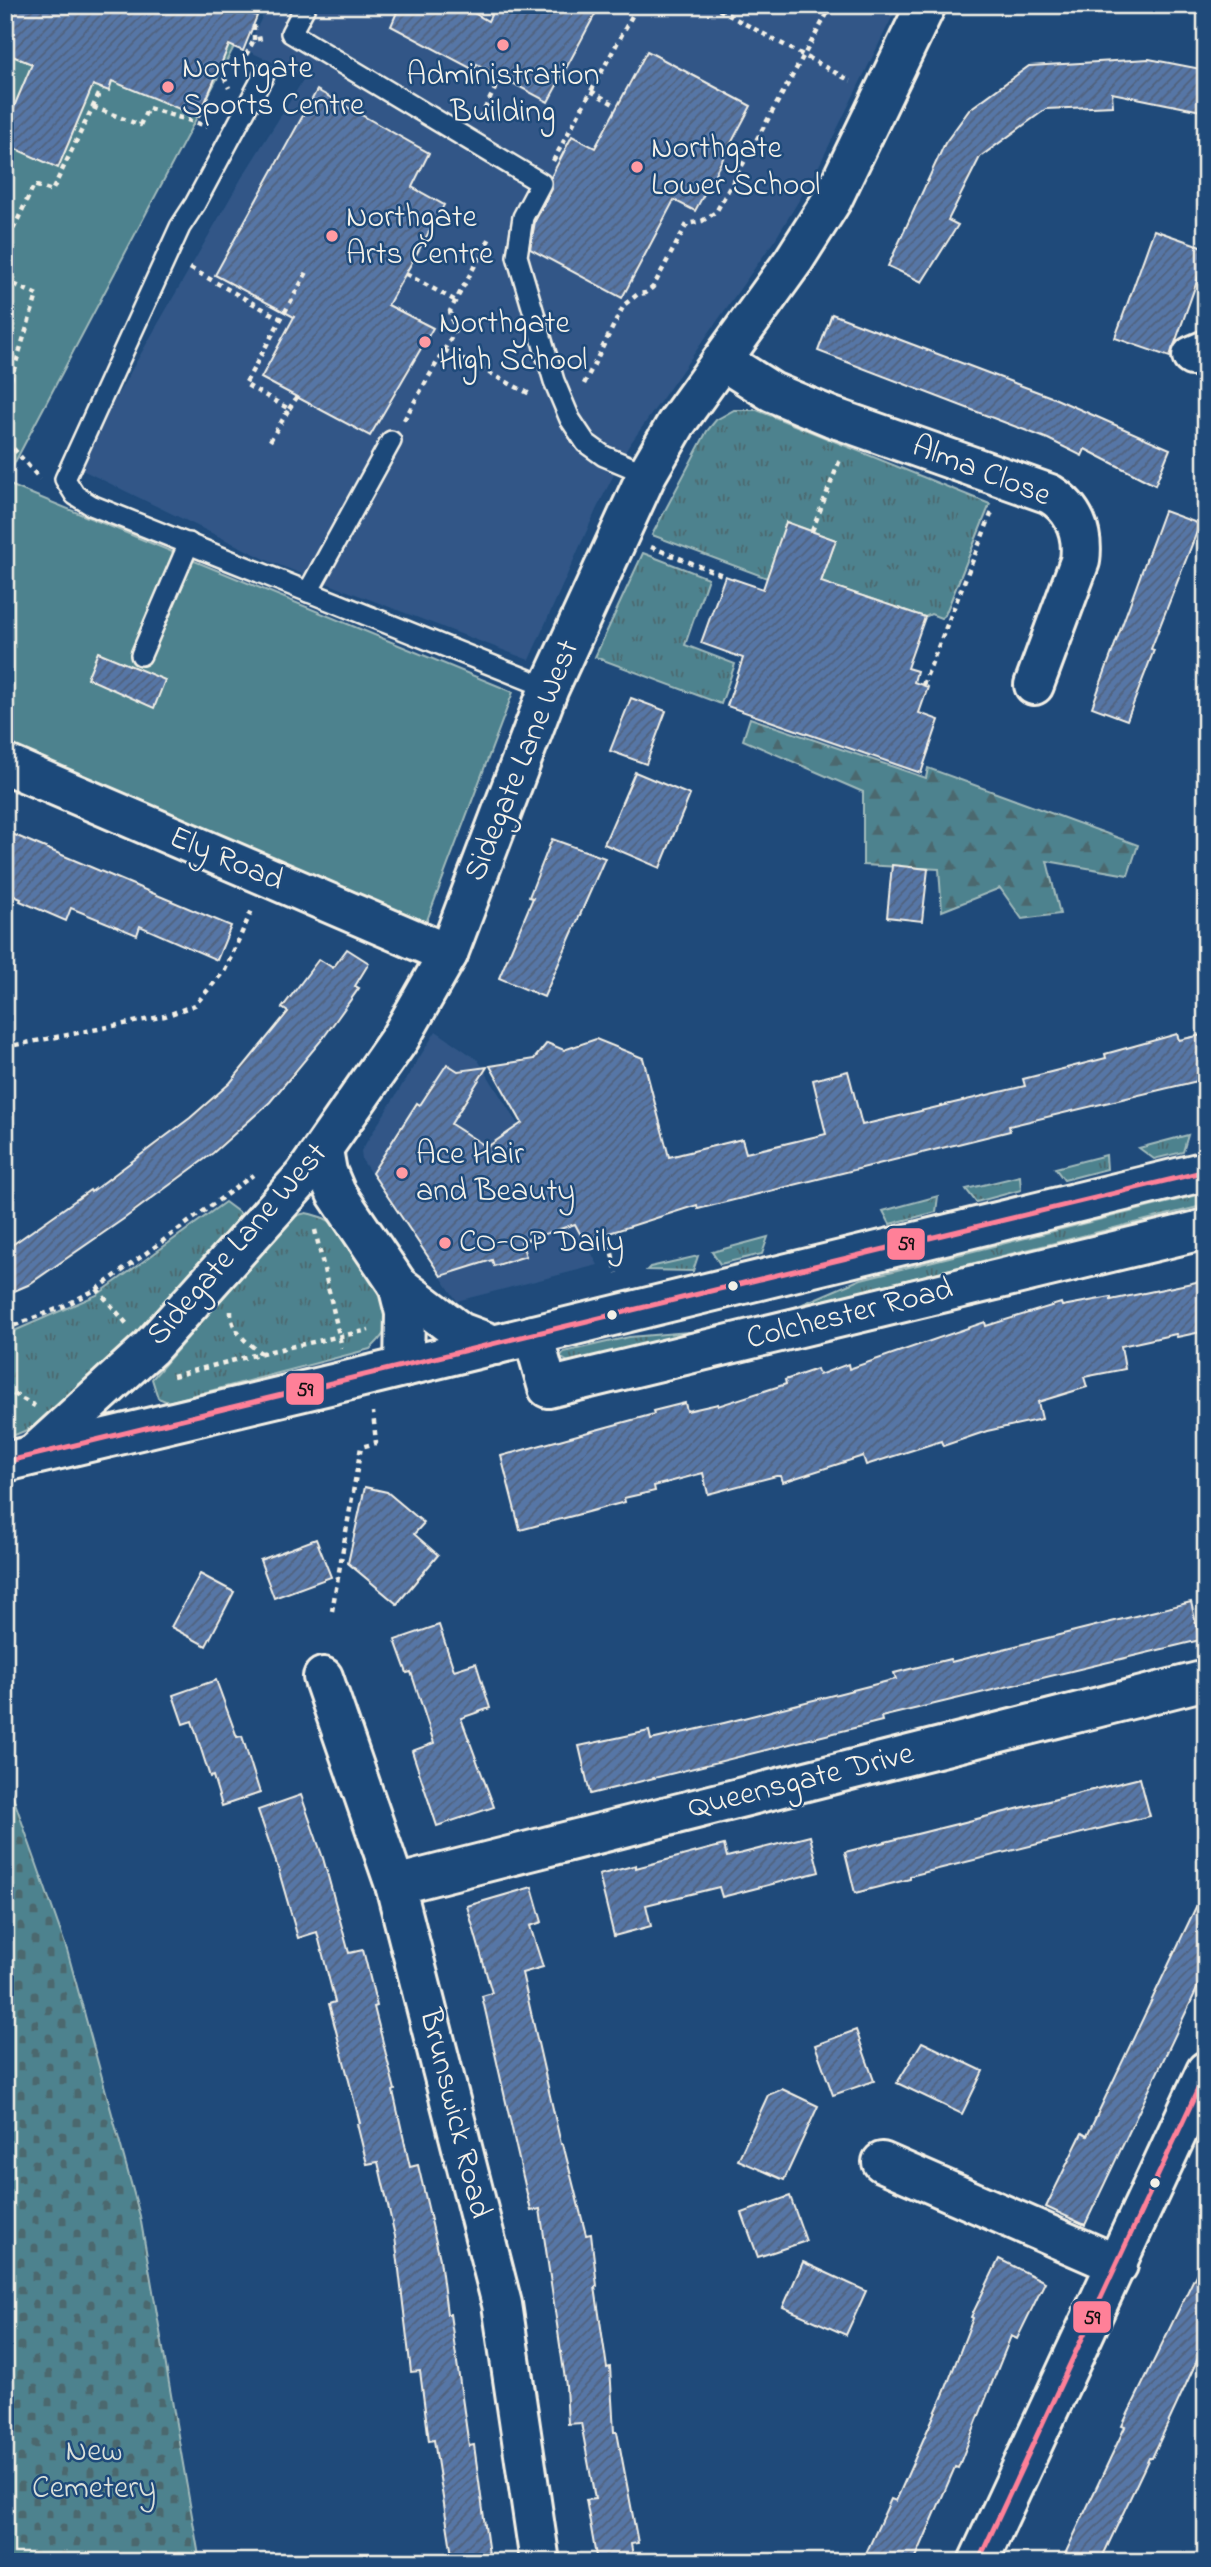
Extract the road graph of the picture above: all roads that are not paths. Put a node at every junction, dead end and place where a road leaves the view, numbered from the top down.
1 (306, 5) edge
2 (926, 5) edge
3 (264, 75) dead end
4 (723, 361) junction
5 (391, 441) road end
6 (647, 474) junction
7 (188, 543) junction
8 (308, 592) junction
9 (141, 656) dead end
10 (1036, 686) dead end
11 (549, 688) junction
12 (5, 764) edge
13 (448, 954) junction
14 (323, 1150) junction
15 (1206, 1171) edge
16 (1206, 1229) edge
17 (398, 1285) junction
18 (533, 1335) junction
19 (495, 1345) junction
20 (404, 1367) junction
21 (20, 1458) edge
22 (323, 1677) dead end
23 (1206, 1680) edge
24 (395, 1885) junction
25 (1206, 2071) edge
26 (882, 2162) dead end
27 (1118, 2265) junction
28 (540, 2562) edge
29 (978, 2562) edge

1 - 6 lane
2 - 4 street, Sidegate Lane West
3 - 7 lane
4 - 6 street, Sidegate Lane West
4 - 10 street, Alma Close
5 - 8 lane
6 - 11 street, Sidegate Lane West
7 - 8 lane
7 - 9 lane
8 - 11 lane
11 - 13 street, Sidegate Lane West
12 - 13 street, Ely Road
13 - 14 street, Sidegate Lane West
14 - 17 street
14 - 21 street, Sidegate Lane West
15 - 18 street, Colchester Road
16 - 18 street, Colchester Road
17 - 19 street
17 - 20 street
18 - 19 street, Colchester Road
19 - 20 street, Colchester Road
20 - 21 street, Colchester Road
22 - 24 street, Brunswick Road
23 - 24 street, Queensgate Drive
24 - 28 street, Brunswick Road
25 - 27 street
26 - 27 street
27 - 29 street

